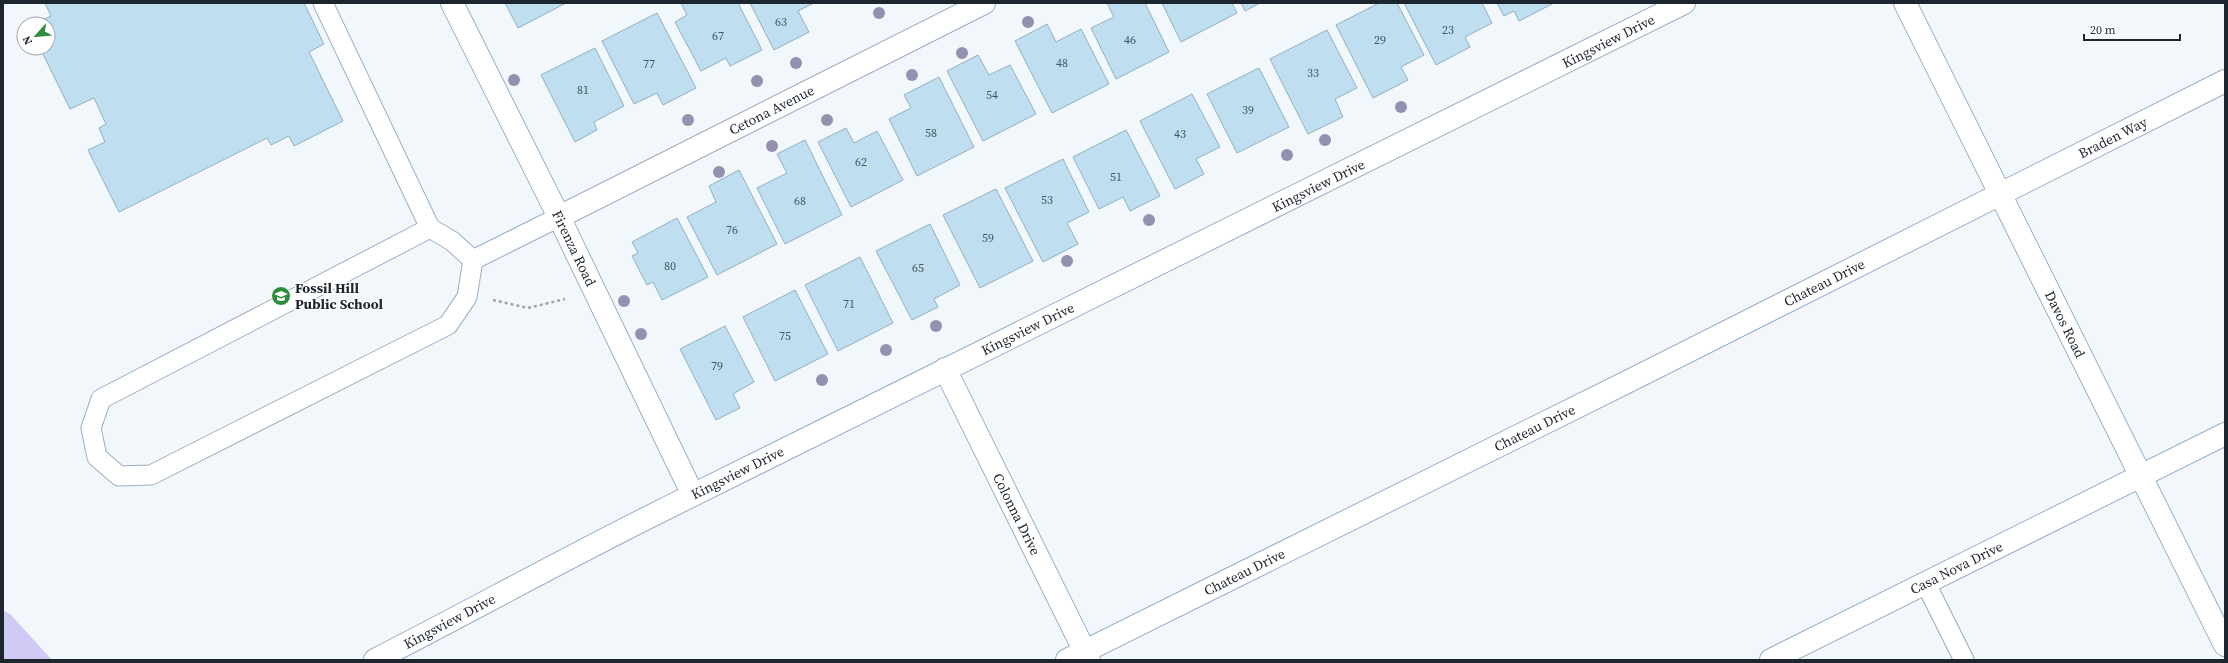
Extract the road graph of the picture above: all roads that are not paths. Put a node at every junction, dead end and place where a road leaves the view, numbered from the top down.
1 (323, 3) edge
2 (452, 3) edge
3 (984, 3) edge
4 (1684, 3) edge
5 (1905, 3) edge
6 (2225, 81) edge
7 (2000, 194) junction
8 (560, 217) junction
9 (430, 228) junction
10 (473, 260) junction
11 (945, 369) junction
12 (2225, 434) edge
13 (2142, 476) junction
14 (693, 495) junction
15 (1926, 584) junction
16 (2225, 645) edge
17 (1081, 657) edge
18 (375, 660) edge
19 (1771, 660) edge
20 (1964, 660) edge

1 - 9 lane
2 - 8 street, Firenza Road
3 - 8 street, Cetona Avenue
4 - 11 street, Kingsview Drive
5 - 7 street, Davos Road
6 - 7 street, Braden Way
7 - 13 street, Davos Road
7 - 17 street, Chateau Drive
8 - 10 lane
8 - 14 street, Firenza Road
9 - 10 lane
9 - 10 lane
11 - 14 street, Kingsview Drive
11 - 17 street, Colonna Drive
12 - 13 street, Casa Nova Drive
13 - 15 street, Casa Nova Drive
13 - 16 street, Davos Road
14 - 18 street, Kingsview Drive
15 - 19 street, Casa Nova Drive
15 - 20 lane

